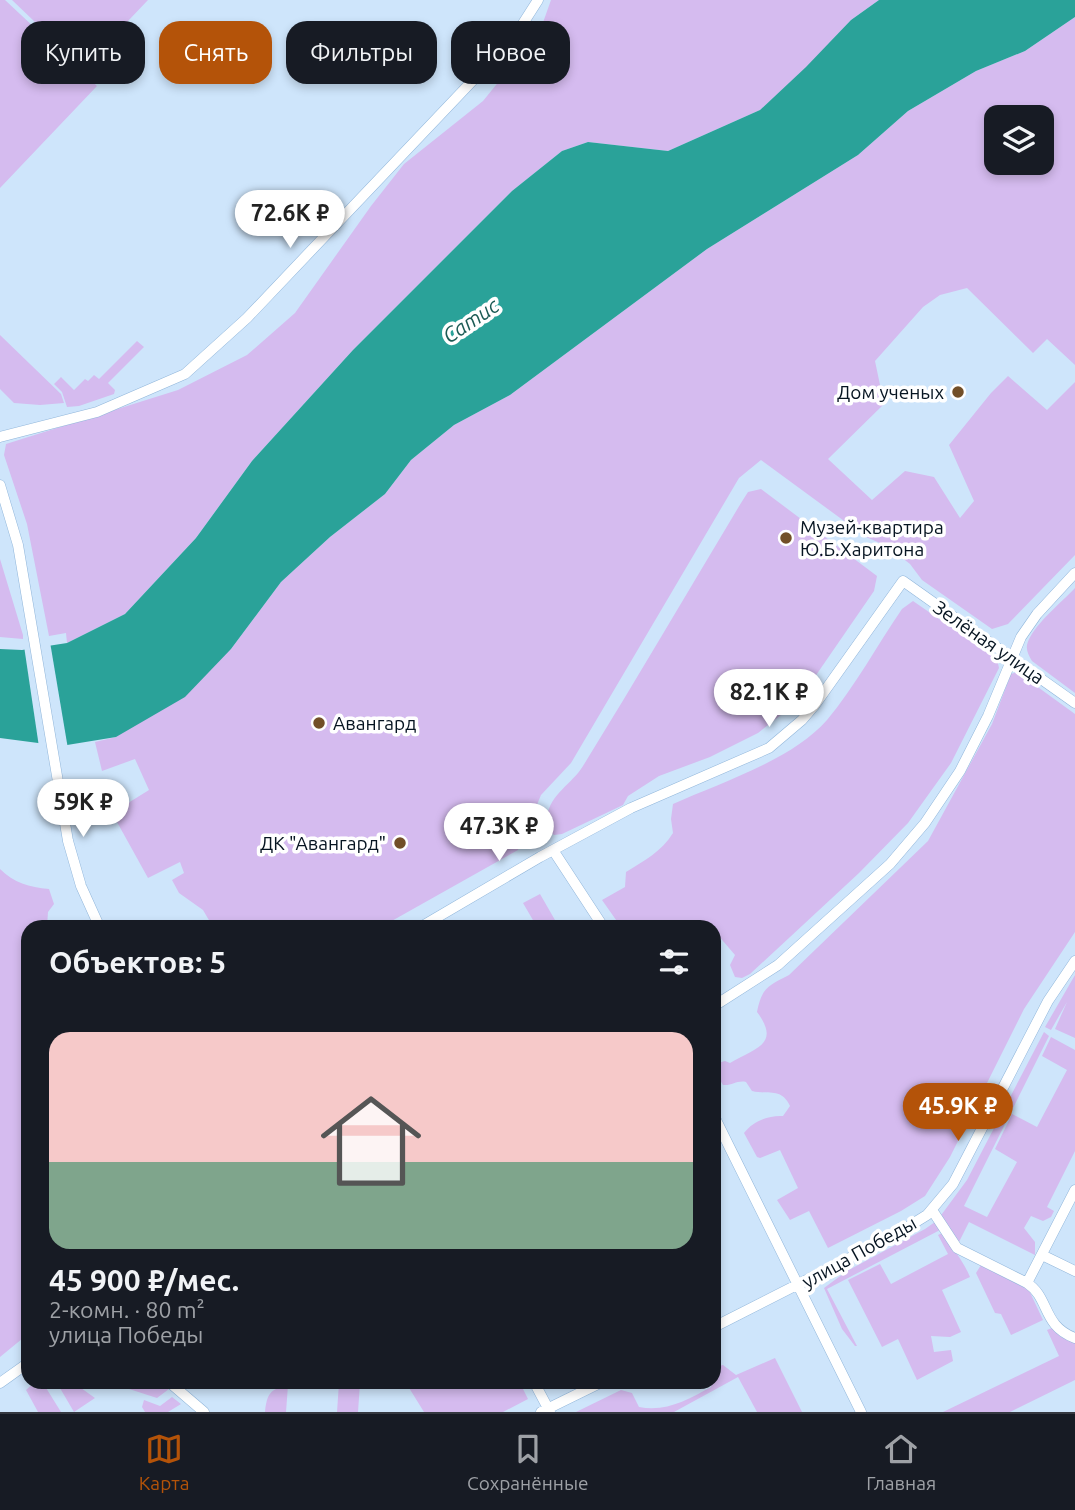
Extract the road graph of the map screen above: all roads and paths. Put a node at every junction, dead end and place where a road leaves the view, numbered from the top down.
1 (537, 0) edge
2 (0, 437) edge
3 (0, 485) edge
4 (1075, 573) edge
5 (1013, 658) junction
6 (1075, 703) edge
7 (553, 850) junction
8 (96, 920) edge
9 (433, 920) edge
10 (599, 920) edge
11 (1075, 961) edge
12 (721, 1002) edge
13 (721, 1130) edge
14 (1075, 1190) edge
15 (932, 1210) junction
16 (1042, 1255) junction
17 (1075, 1271) edge
18 (1027, 1283) junction
19 (798, 1286) junction
20 (721, 1324) edge
21 (1075, 1338) edge
22 (21, 1368) edge
23 (0, 1383) edge
24 (177, 1389) edge
25 (537, 1389) edge
26 (589, 1389) edge
27 (547, 1411) edge
28 (204, 1412) edge
29 (861, 1412) edge

1 - 2 street
3 - 8 street
4 - 5 street
5 - 6 street, Зелёная улица
5 - 7 street, Зелёная улица
5 - 12 street
7 - 9 street
7 - 10 street
11 - 15 street, улица Победы
13 - 19 street
14 - 16 street
15 - 18 street
15 - 19 street, улица Победы
16 - 17 street
16 - 18 street
18 - 21 street
19 - 20 street, улица Победы
19 - 29 street
22 - 23 street
24 - 28 street
25 - 27 street
26 - 27 street

